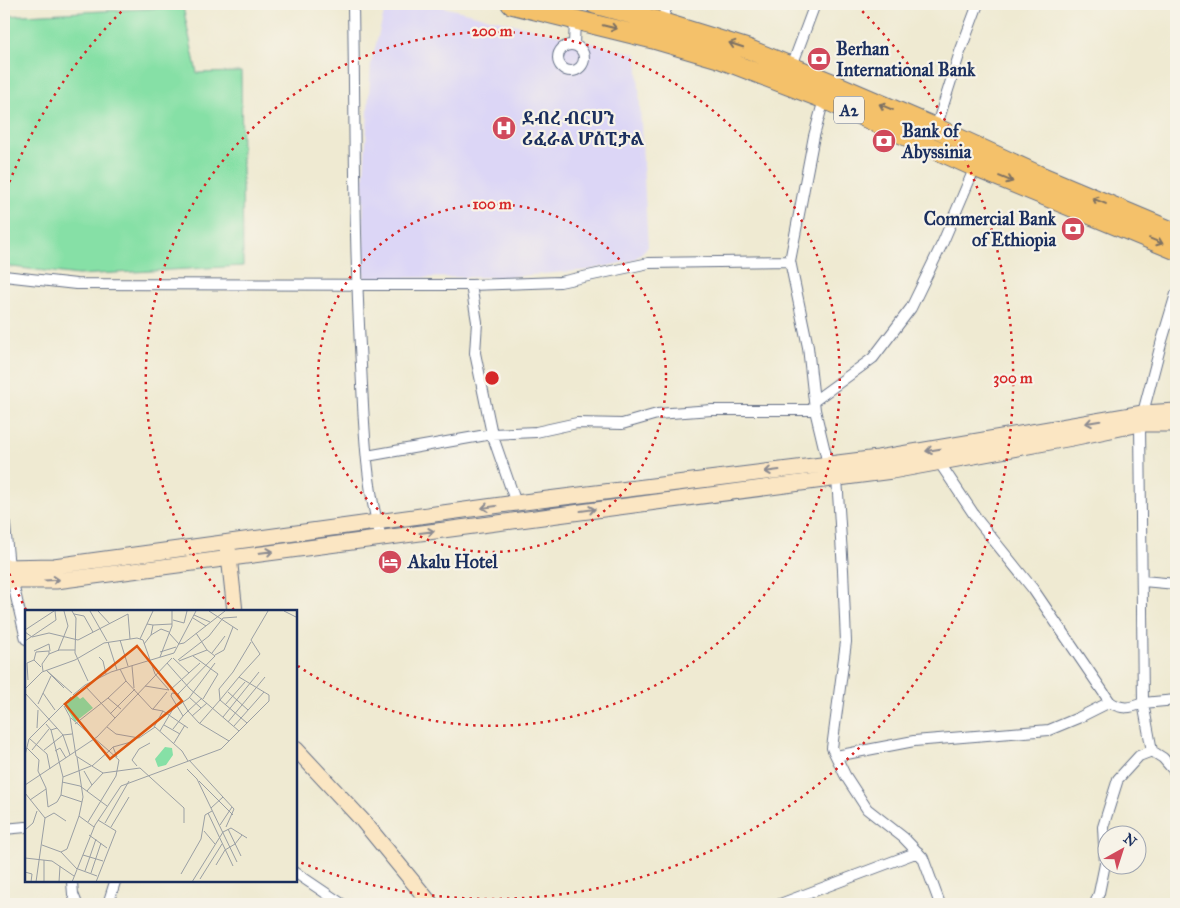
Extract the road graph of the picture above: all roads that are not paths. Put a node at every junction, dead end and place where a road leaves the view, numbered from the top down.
1 (353, 4) edge
2 (511, 4) edge
3 (595, 4) edge
4 (668, 4) edge
5 (815, 4) edge
6 (978, 4) edge
7 (575, 19) junction
8 (657, 30) junction
9 (574, 45) dead end
10 (788, 75) junction
11 (824, 99) junction
12 (936, 128) junction
13 (975, 166) junction
14 (1176, 233) edge
15 (1176, 250) edge
16 (790, 261) junction
17 (4, 276) edge
18 (471, 285) junction
19 (357, 286) junction
20 (1176, 294) edge
21 (814, 406) junction
22 (1176, 411) edge
23 (1142, 419) junction
24 (1176, 424) edge
25 (492, 434) junction
26 (367, 456) junction
27 (939, 462) junction
28 (828, 464) junction
29 (837, 478) junction
30 (516, 503) junction
31 (4, 515) edge
32 (379, 530) junction
33 (228, 550) junction
34 (7, 574) edge
35 (1143, 581) junction
36 (1176, 584) edge
37 (235, 610) edge
38 (25, 636) edge
39 (1176, 700) edge
40 (1110, 702) junction
41 (1143, 703) junction
42 (298, 751) edge
43 (1152, 751) junction
44 (836, 756) junction
45 (1176, 773) edge
46 (25, 827) edge
47 (4, 829) edge
48 (918, 852) junction
49 (298, 874) edge
50 (72, 883) edge
51 (115, 883) edge
52 (77, 904) edge
53 (108, 904) edge
54 (342, 904) edge
55 (431, 904) edge
56 (780, 904) edge
57 (940, 904) edge
58 (1095, 904) edge

1 - 19 street
2 - 7 highway, A2
3 - 8 highway, A2
4 - 8 street
5 - 10 street
6 - 12 street
7 -> 8 highway, A2
7 - 9 street
8 - 10 highway, A2
10 - 11 highway, A2
12 -> 10 highway, A2
11 - 13 highway, A2
11 - 16 street
14 -> 12 highway, A2
13 -> 15 highway, A2
13 - 21 street
16 - 18 street
16 - 21 street
17 - 19 street
18 - 19 street
18 - 25 street
19 - 26 street
20 - 23 street
21 - 25 street
21 - 28 street
22 - 23 street
23 - 24 street
23 - 27 street
23 -> 28 street
23 - 35 street
25 - 26 street
25 - 30 street
26 - 32 street
27 - 29 street
27 - 40 street
28 - 29 street
28 -> 30 street
32 -> 29 street
29 - 44 street
30 -> 32 street
31 - 34 street
32 - 33 street
33 - 34 street
33 - 37 street
34 - 38 street
35 - 36 street
35 - 41 street
39 - 41 street
40 - 41 street
40 - 44 street
41 - 43 street
42 - 55 street
43 - 45 street
43 - 58 street
44 - 48 street
46 - 47 street
48 - 56 street
48 - 57 street
49 - 54 street
50 - 52 street
51 - 53 street

